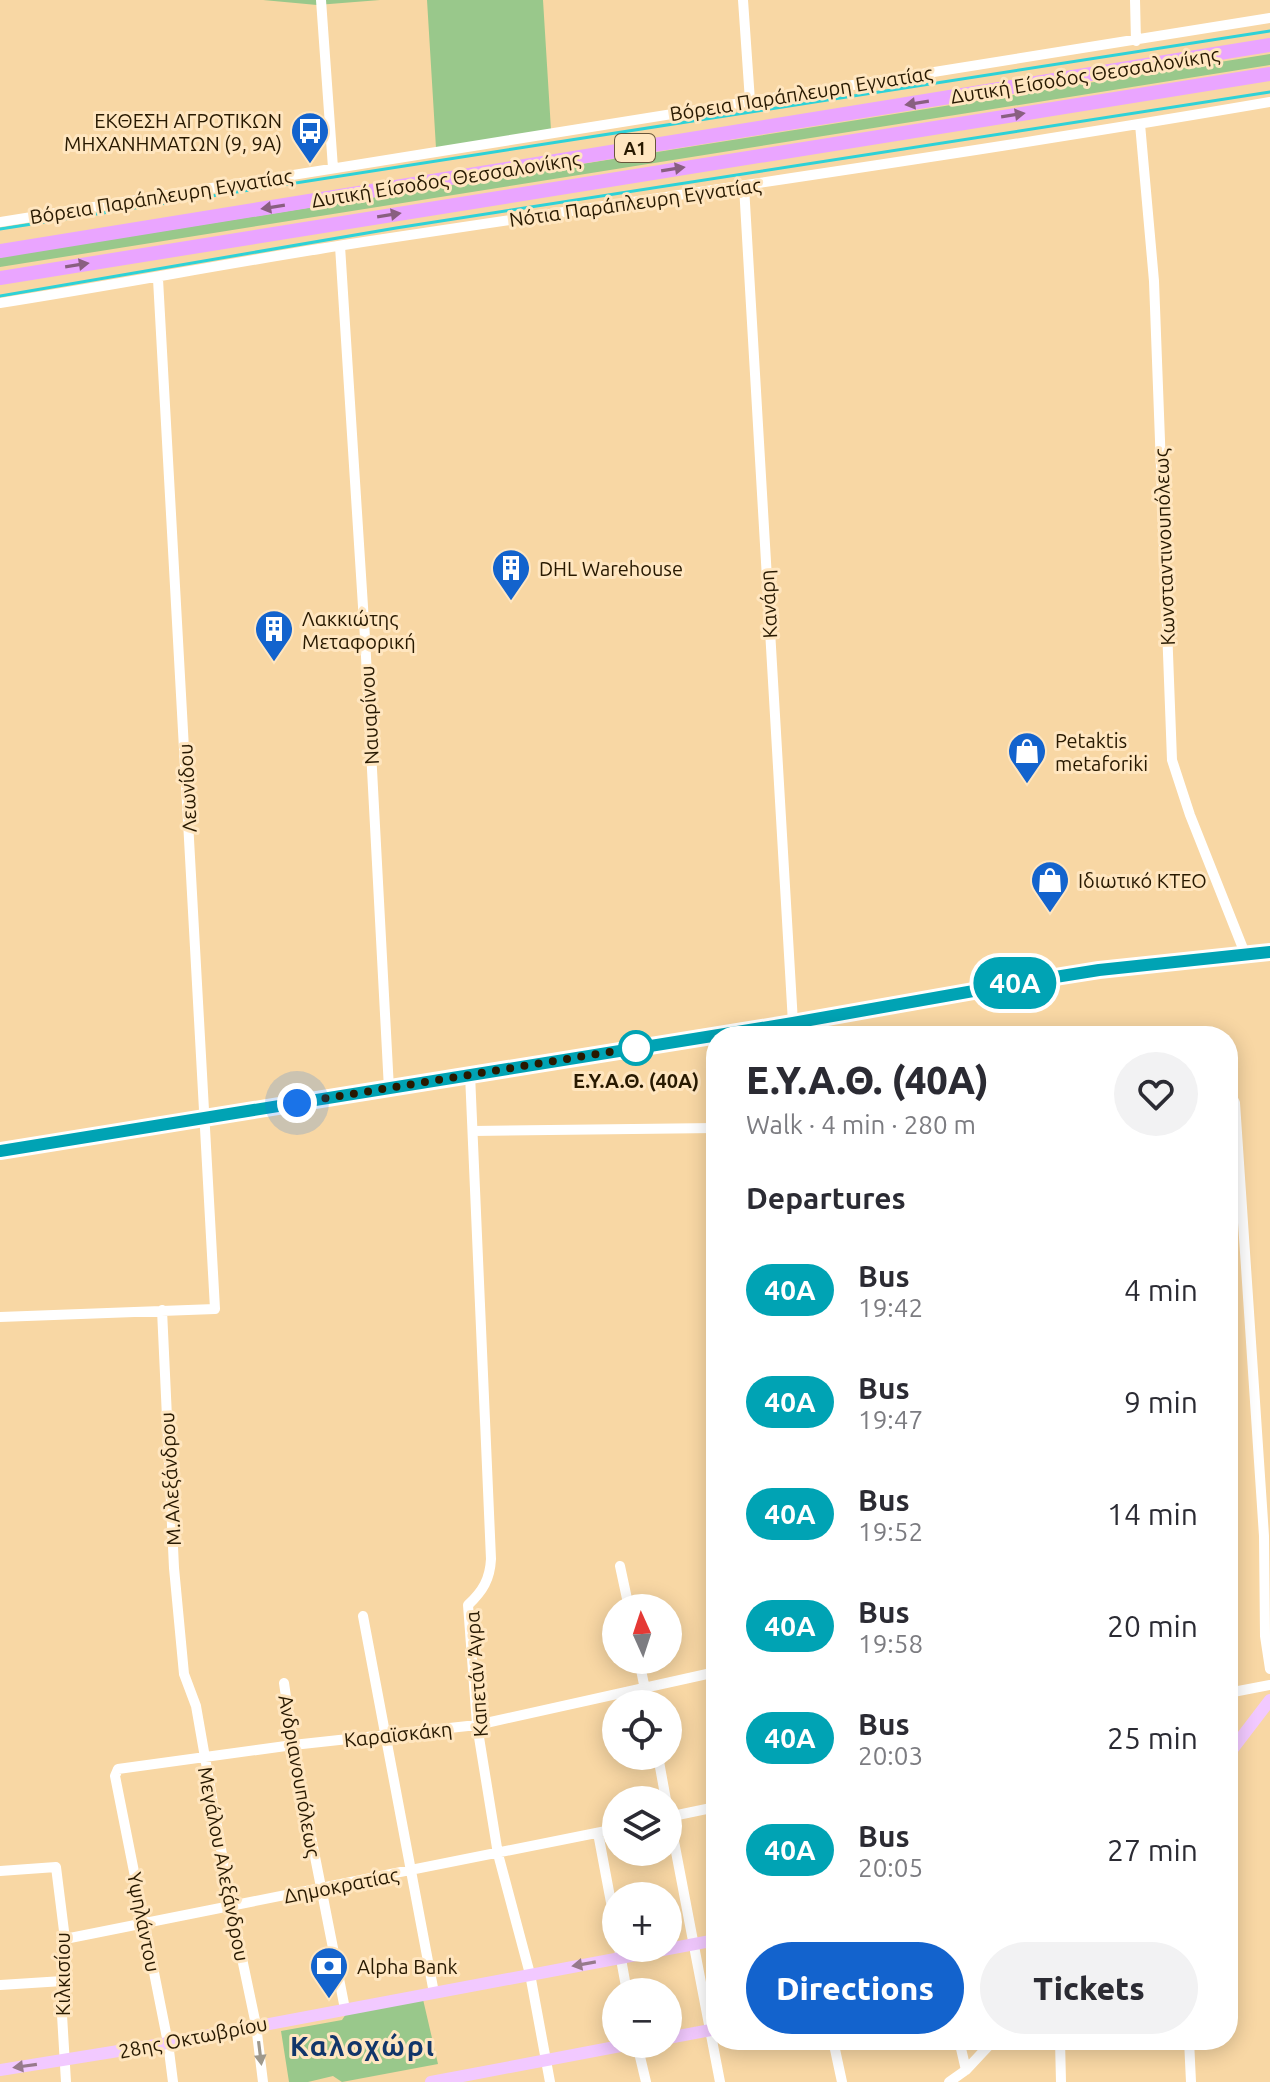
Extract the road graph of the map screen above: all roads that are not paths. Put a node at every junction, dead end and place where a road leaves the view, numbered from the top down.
1 (321, 0) edge
2 (743, 0) edge
3 (1135, 0) edge
4 (1270, 18) edge
5 (1136, 41) junction
6 (1270, 45) edge
7 (1270, 74) edge
8 (750, 101) junction
9 (1270, 102) edge
10 (1140, 124) junction
11 (333, 168) junction
12 (744, 186) junction
13 (0, 222) edge
14 (340, 246) junction
15 (0, 251) edge
16 (0, 278) edge
17 (158, 279) junction
18 (0, 303) edge
19 (1270, 952) edge
20 (1246, 956) junction
21 (793, 1023) junction
22 (774, 1026) edge
23 (706, 1037) edge
24 (470, 1074) junction
25 (389, 1089) junction
26 (206, 1116) junction
27 (706, 1128) edge
28 (473, 1131) junction
29 (1238, 1148) edge
30 (0, 1151) edge
31 (162, 1310) junction
32 (0, 1317) edge
33 (620, 1566) dead end
34 (626, 1594) edge
35 (363, 1616) dead end
36 (181, 1647) joint
37 (1270, 1669) edge
38 (642, 1674) edge
39 (706, 1674) edge
40 (284, 1683) dead end
41 (1270, 1685) edge
42 (644, 1687) junction
43 (645, 1690) edge
44 (1238, 1691) edge
45 (1270, 1700) edge
46 (477, 1725) junction
47 (385, 1736) junction
48 (1238, 1742) edge
49 (293, 1745) junction
50 (204, 1757) junction
51 (123, 1767) joint
52 (706, 1809) edge
53 (682, 1813) edge
54 (602, 1832) edge
55 (598, 1833) junction
56 (498, 1854) junction
57 (677, 1866) edge
58 (0, 1871) edge
59 (409, 1872) junction
60 (607, 1882) edge
61 (320, 1889) junction
62 (231, 1906) junction
63 (144, 1923) junction
64 (65, 1939) junction
65 (706, 1942) edge
66 (692, 1944) junction
67 (682, 1945) edge
68 (602, 1957) edge
69 (530, 1974) junction
70 (63, 1981) junction
71 (0, 1985) edge
72 (434, 1993) junction
73 (706, 2004) edge
74 (345, 2009) junction
75 (256, 2025) junction
76 (706, 2031) edge
77 (682, 2035) edge
78 (168, 2043) junction
79 (602, 2050) edge
80 (715, 2050) edge
81 (835, 2050) edge
82 (961, 2050) edge
83 (985, 2050) edge
84 (1060, 2050) edge
85 (1189, 2050) edge
86 (638, 2058) edge
87 (64, 2060) junction
88 (545, 2060) junction
89 (0, 2070) edge
90 (966, 2070) junction
91 (451, 2080) edge
92 (66, 2082) edge
93 (173, 2082) edge
94 (263, 2082) edge
95 (431, 2082) edge
96 (550, 2082) edge
97 (646, 2082) edge
98 (720, 2082) edge
99 (842, 2082) edge
100 (949, 2082) edge
101 (1061, 2082) edge
102 (1191, 2082) edge

1 - 11 street
2 - 8 street
3 - 5 street
4 - 5 street, Βόρεια Παράπλευρη Εγνατίας
5 - 8 street, Βόρεια Παράπλευρη Εγνατίας
6 -> 15 highway, Δυτική Είσοδος Θεσσαλονίκης / Α1
16 -> 7 highway, Δυτική Είσοδος Θεσσαλονίκης / Α1
8 - 11 street, Βόρεια Παράπλευρη Εγνατίας
9 - 10 street, Νότια Παράπλευρη Εγνατίας
10 - 12 street, Νότια Παράπλευρη Εγνατίας
10 - 20 street, Κωνσταντινουπόλεως
11 - 13 street, Βόρεια Παράπλευρη Εγνατίας
12 - 14 street, Νότια Παράπλευρη Εγνατίας
12 - 21 street, Κανάρη
14 - 17 street, Νότια Παράπλευρη Εγνατίας
14 - 25 street, Ναυαρίνου
17 - 18 street, Νότια Παράπλευρη Εγνατίας
17 - 26 street, Λεωνίδου
19 - 20 street
20 - 21 street
21 - 22 street
23 - 24 street
24 - 25 street
24 - 28 street, Καπετάν Άγρα
25 - 26 street
26 - 30 street
26 - 31 street, Λεωνίδου
27 - 28 street
28 - 46 street, Καπετάν Άγρα
29 - 37 street
31 - 32 street
31 - 36 street, Μ.Αλεξάνδρου
33 - 34 street
35 - 47 street
36 - 50 street, Μεγάλου Αλεξάνδρου
38 - 42 street
39 - 42 street, Καραϊσκάκη
40 - 49 street, Ανδριανουπόλεως
41 - 44 street
42 - 43 street
42 - 46 street, Καραϊσκάκη
45 - 48 main road
46 - 47 street, Καραϊσκάκη
46 - 56 street, Καπετάν Άγρα
47 - 49 street, Καραϊσκάκη
47 - 59 street
49 - 50 street, Καραϊσκάκη
49 - 61 street, Ανδριανουπόλεως
50 - 51 street, Καραϊσκάκη
50 - 62 street, Μεγάλου Αλεξάνδρου
51 - 63 street, Υψηλάντου
52 - 53 street
54 - 55 street, Δημοκρατίας
55 - 56 street, Δημοκρατίας
55 - 60 street
56 - 59 street, Δημοκρατίας
56 - 69 street, Καπετάν Άγρα
57 - 66 street
58 - 64 street, Κιλκισίου
59 - 61 street, Δημοκρατίας
59 - 72 street
61 - 62 street, Δημοκρατίας
61 - 74 street, Ανδριανουπόλεως
62 - 63 street, Δημοκρατίας
62 - 75 street, Μεγάλου Αλεξάνδρου
63 - 64 street, Δημοκρατίας
63 - 78 street, Υψηλάντου
64 - 70 street, Κιλκισίου
65 - 66 main road, 28ης Οκτωβρίου
66 - 67 main road, 28ης Οκτωβρίου
66 - 73 street
68 -> 69 main road, 28ης Οκτωβρίου
69 - 72 main road, 28ης Οκτωβρίου
69 - 88 street, Καπετάν Άγρα
70 - 71 street
70 - 87 street, Κιλκισίου
72 - 74 main road, 28ης Οκτωβρίου
74 - 75 main road, 28ης Οκτωβρίου
75 - 78 main road, 28ης Οκτωβρίου
75 -> 94 street, Μεγάλου Αλεξάνδρου
76 - 77 main road
78 - 87 main road, 28ης Οκτωβρίου
78 - 93 street, Υψηλάντου
79 - 88 main road
80 - 98 street
81 - 99 street
82 - 90 street
83 - 90 street
84 - 101 street
85 - 102 street
86 - 97 street
87 -> 89 main road, 28ης Οκτωβρίου
87 - 92 street, Κιλκισίου
88 - 91 main road
88 - 96 street, Καπετάν Άγρα
90 - 100 street
91 - 95 main road

